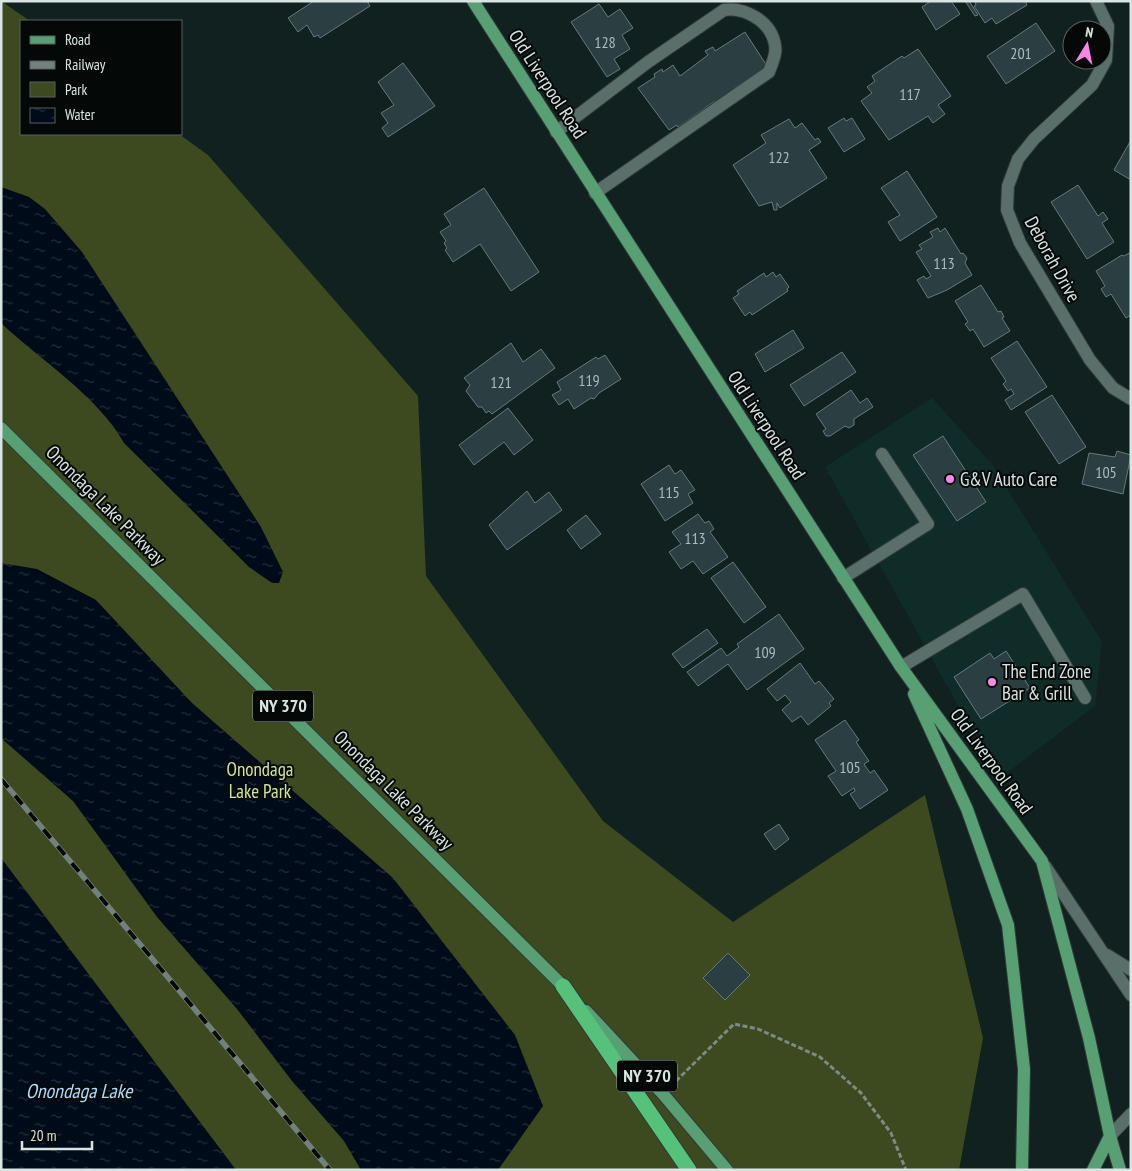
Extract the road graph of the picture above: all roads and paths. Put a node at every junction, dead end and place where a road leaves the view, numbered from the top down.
1 (473, 1) edge
2 (1096, 1) edge
3 (556, 132) junction
4 (596, 193) junction
5 (1131, 399) edge
6 (1, 428) edge
7 (882, 454) dead end
8 (843, 578) junction
9 (901, 667) junction
10 (1085, 698) dead end
11 (1042, 862) junction
12 (1101, 951) junction
13 (1131, 970) edge
14 (563, 986) junction
15 (1131, 995) edge
16 (663, 1094) junction
17 (1131, 1114) edge
18 (1110, 1136) junction
19 (689, 1170) edge
20 (727, 1170) edge
21 (906, 1170) edge
22 (1022, 1170) edge
23 (1094, 1170) edge
24 (1120, 1170) edge

1 - 3 main road, Old Liverpool Road
2 - 5 street, Deborah Drive
3 - 4 main road, Old Liverpool Road
3 - 4 street
4 - 8 main road, Old Liverpool Road
6 - 14 main road, Onondaga Lake Parkway / NY 370
7 - 8 street
8 - 9 main road, Old Liverpool Road
9 - 10 street
9 - 11 main road, Old Liverpool Road
9 - 22 main road
11 - 12 street, Old Liverpool Road
11 - 18 main road, Old Liverpool Road
12 - 13 street
12 - 15 street, Old Liverpool Road
14 - 16 main road, Onondaga Lake Parkway / NY 370
14 - 19 highway
16 - 20 main road, Onondaga Lake Parkway / NY 370
16 - 21 path
17 - 18 street
18 - 23 main road
18 - 24 main road, Old Liverpool Road

